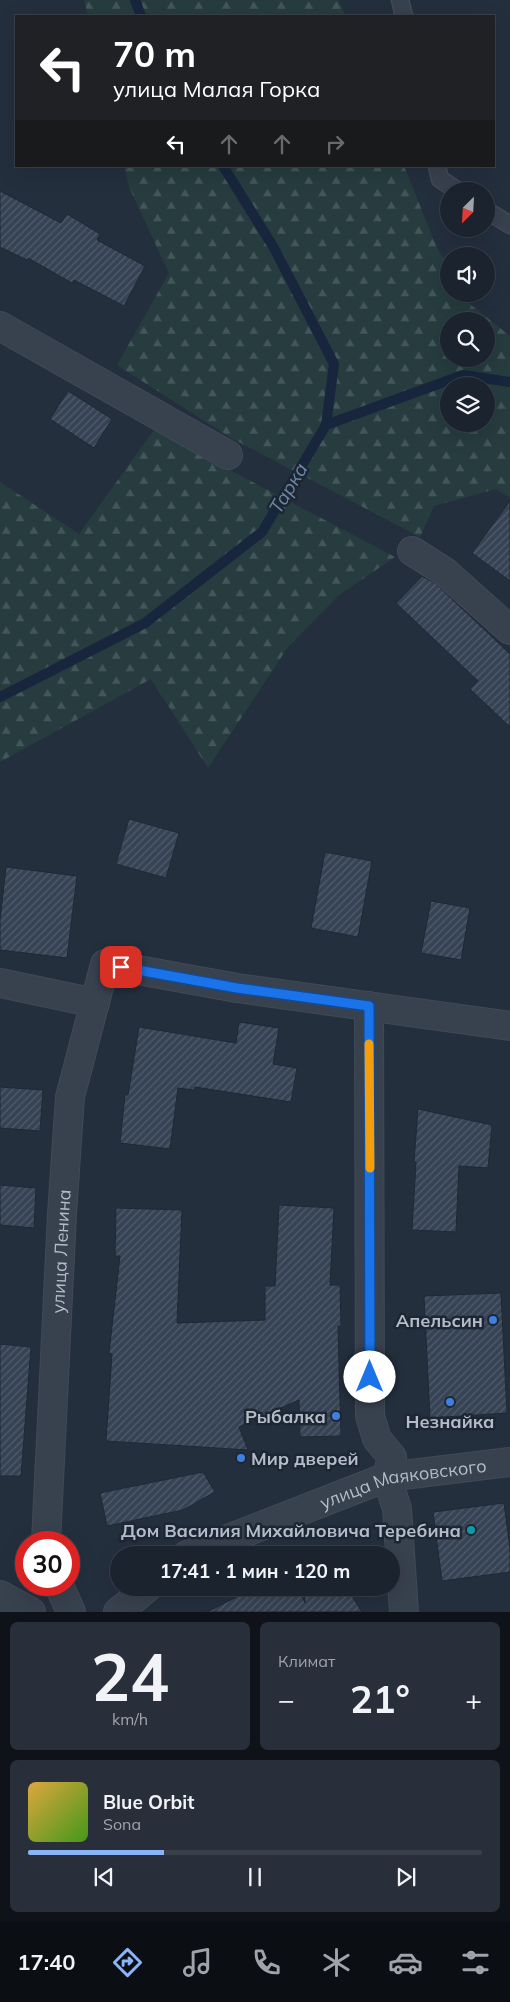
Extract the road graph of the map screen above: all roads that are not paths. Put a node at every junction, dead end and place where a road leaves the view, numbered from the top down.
1 (400, 0) edge
2 (404, 15) edge
3 (437, 167) edge
4 (444, 182) edge
5 (495, 216) edge
6 (510, 225) edge
7 (0, 326) edge
8 (228, 455) dead end
9 (412, 552) dead end
10 (510, 630) edge
11 (0, 984) edge
12 (95, 1003) junction
13 (369, 1006) junction
14 (510, 1026) edge
15 (510, 1462) edge
16 (387, 1477) junction
17 (47, 1531) edge
18 (210, 1546) edge
19 (0, 1596) edge
20 (63, 1596) edge
21 (137, 1596) edge
22 (31, 1612) edge
23 (71, 1612) edge
24 (118, 1612) edge
25 (404, 1612) edge

1 - 2 lane
3 - 4 lane
5 - 6 lane
7 - 8 street
9 - 10 street
11 - 12 street
12 - 13 street, улица Ленина
12 - 17 street, улица Ленина
13 - 14 street
13 - 16 street
15 - 16 street, улица Маяковского
16 - 18 street, улица Маяковского
16 - 25 street
19 - 22 street
20 - 23 street
21 - 24 street

